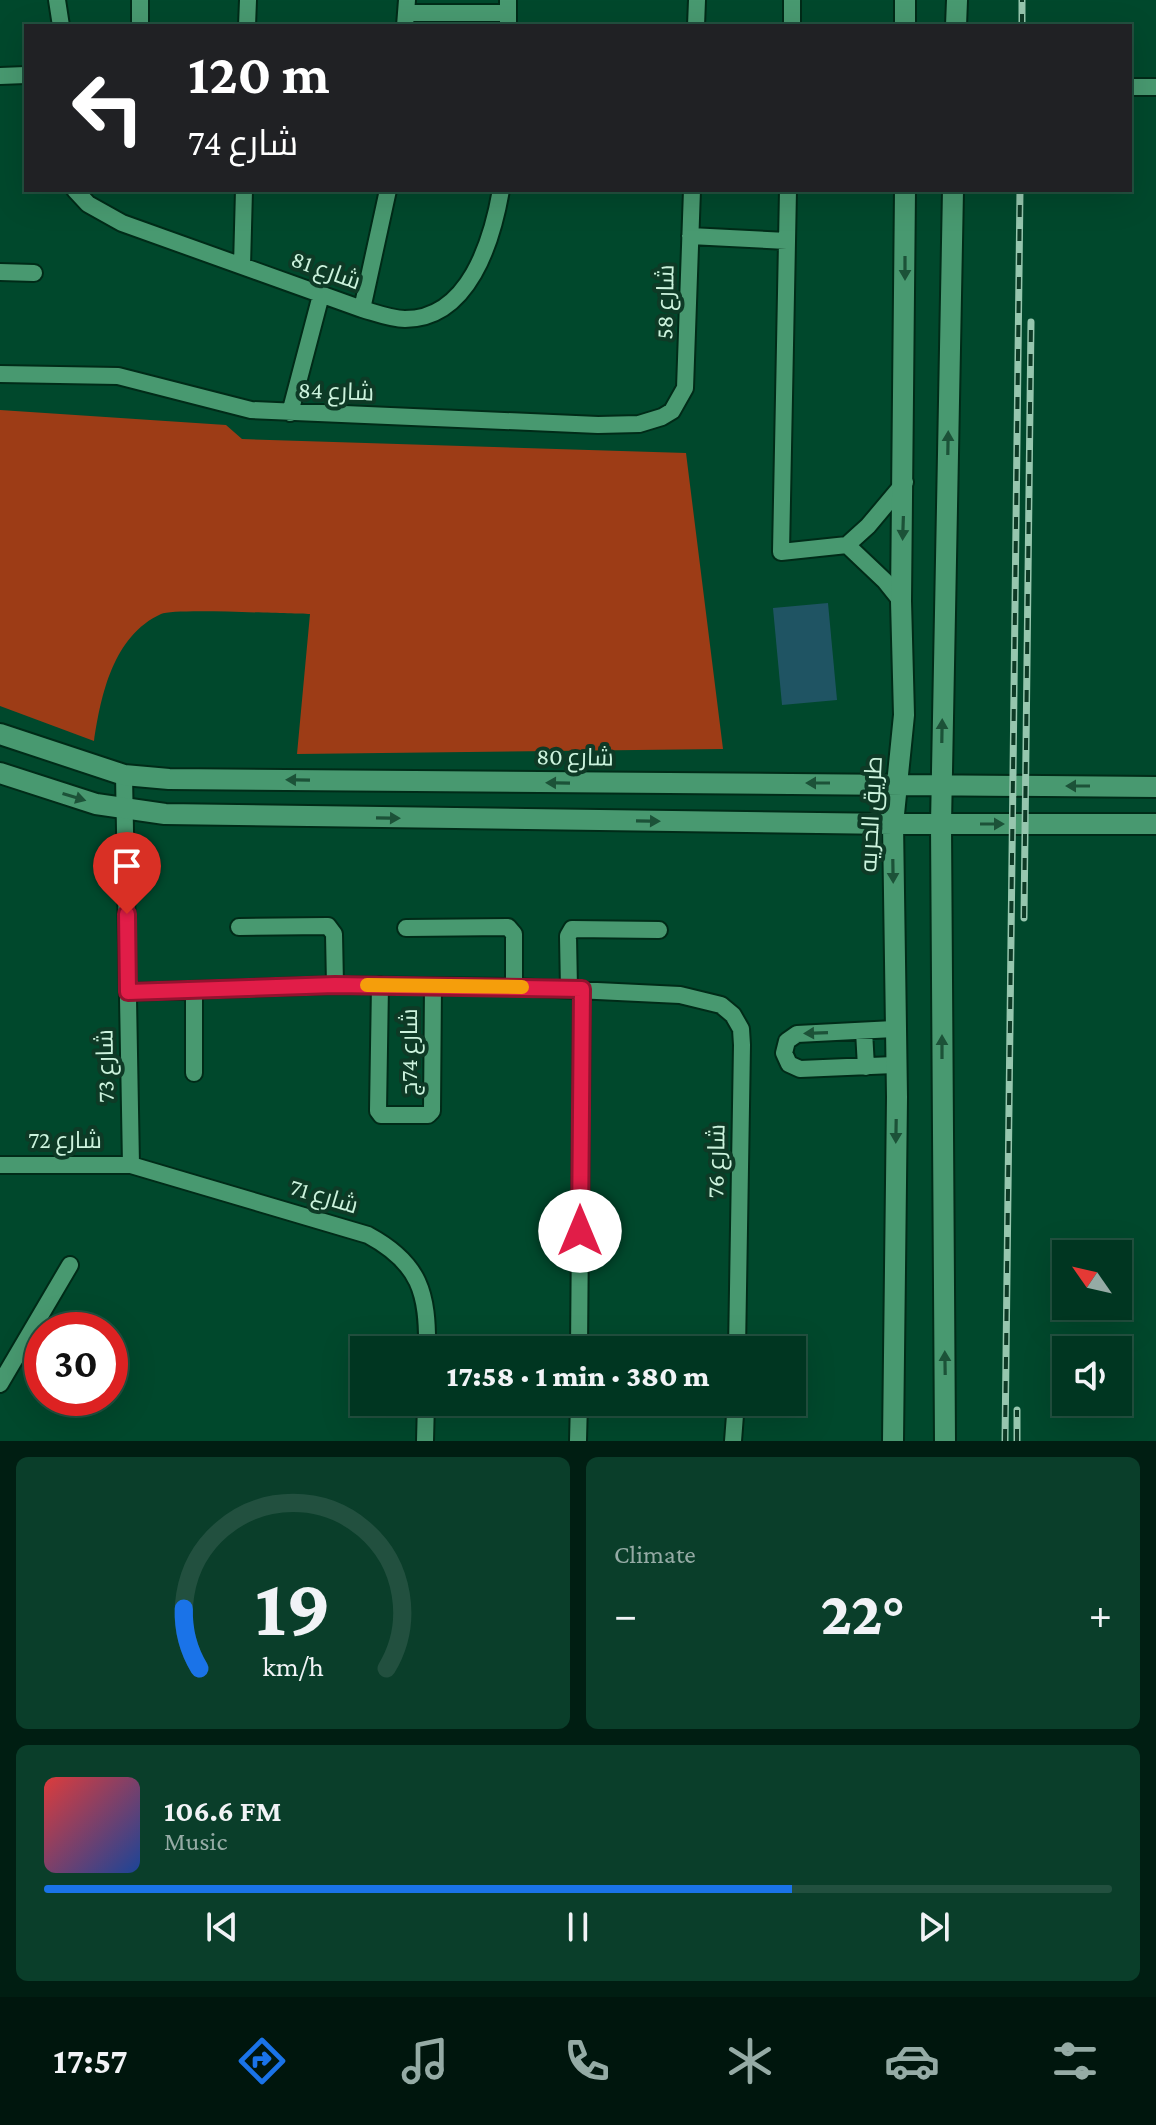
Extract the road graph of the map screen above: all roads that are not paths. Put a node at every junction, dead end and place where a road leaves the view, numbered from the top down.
1 (57, 0) edge
2 (140, 0) edge
3 (248, 0) edge
4 (697, 0) edge
5 (792, 0) edge
6 (905, 0) edge
7 (957, 0) edge
8 (406, 13) edge
9 (508, 13) edge
10 (61, 24) edge
11 (140, 24) edge
12 (247, 24) edge
13 (696, 24) edge
14 (792, 24) edge
15 (905, 24) edge
16 (956, 24) edge
17 (24, 75) edge
18 (0, 76) edge
19 (1132, 87) edge
20 (1156, 87) edge
21 (77, 192) edge
22 (244, 192) edge
23 (388, 192) edge
24 (501, 192) edge
25 (692, 192) edge
26 (788, 192) edge
27 (905, 192) edge
28 (953, 192) edge
29 (690, 236) junction
30 (787, 241) junction
31 (242, 266) junction
32 (0, 272) edge
33 (34, 273) dead end
34 (321, 295) junction
35 (362, 309) junction
36 (0, 374) edge
37 (672, 411) joint
38 (290, 413) junction
39 (905, 482) junction
40 (847, 545) junction
41 (901, 601) junction
42 (0, 734) edge
43 (0, 773) edge
44 (124, 775) junction
45 (895, 786) junction
46 (941, 786) junction
47 (1156, 787) edge
48 (125, 810) junction
49 (893, 824) junction
50 (941, 824) junction
51 (1156, 824) edge
52 (239, 927) dead end
53 (406, 928) dead end
54 (659, 930) dead end
55 (335, 985) junction
56 (380, 985) junction
57 (433, 986) junction
58 (514, 987) junction
59 (576, 989) junction
60 (194, 990) junction
61 (128, 992) junction
62 (894, 1029) junction
63 (864, 1031) junction
64 (894, 1065) junction
65 (866, 1067) junction
66 (194, 1073) dead end
67 (0, 1165) edge
68 (131, 1165) junction
69 (70, 1265) dead end
70 (427, 1336) edge
71 (579, 1336) edge
72 (737, 1336) edge
73 (0, 1384) edge
74 (426, 1416) edge
75 (579, 1416) edge
76 (735, 1416) edge
77 (425, 1441) edge
78 (578, 1441) edge
79 (733, 1441) edge
80 (893, 1441) edge
81 (945, 1441) edge

1 - 10 street
2 - 11 street
3 - 12 street
4 - 13 street
5 - 14 street
6 - 15 street
7 - 16 street
8 - 9 street
17 - 18 street
19 - 20 street
21 - 31 street, شارع 81
22 - 31 street
23 - 35 street
24 - 35 street, شارع 81
25 - 29 street, شارع 58
26 - 30 street
27 -> 39 street, طريق الحريه
46 -> 28 street
29 - 30 street
29 - 37 street, شارع 58
30 - 40 street
31 - 34 street, شارع 81
32 - 33 street
34 - 35 street, شارع 81
34 - 38 street
36 - 38 street, شارع 84
37 - 38 street, شارع 84
39 - 40 street
39 -> 41 street, طريق الحريه
40 - 41 street
41 - 45 street, طريق الحريه
42 - 44 street, شارع 80
43 -> 48 street
45 -> 44 street, شارع 80
44 - 48 street, شارع 73
45 - 46 street, شارع 80
45 - 49 street, طريق الحريه
47 -> 46 street, شارع 80
46 - 50 street
48 -> 49 street
48 - 61 street, شارع 73
49 - 50 street
49 -> 62 street, طريق الحريه
50 -> 51 street
81 -> 50 street
52 - 55 street
53 - 58 street
54 - 59 street
55 - 56 street
55 - 60 street
56 - 57 street
56 - 57 street, شارع 74ج
57 - 58 street
58 - 59 street
59 - 71 street
59 - 72 street, شارع 76
60 - 61 street
60 - 66 street
61 - 68 street, شارع 73
62 - 63 street
62 - 64 street, طريق الحريه
63 - 65 street
63 -> 65 street
64 - 65 street
64 -> 80 street, طريق الحريه
67 - 68 street, شارع 72
68 - 70 street, شارع 71
69 - 73 street
74 - 77 street
75 - 78 street
76 - 79 street

